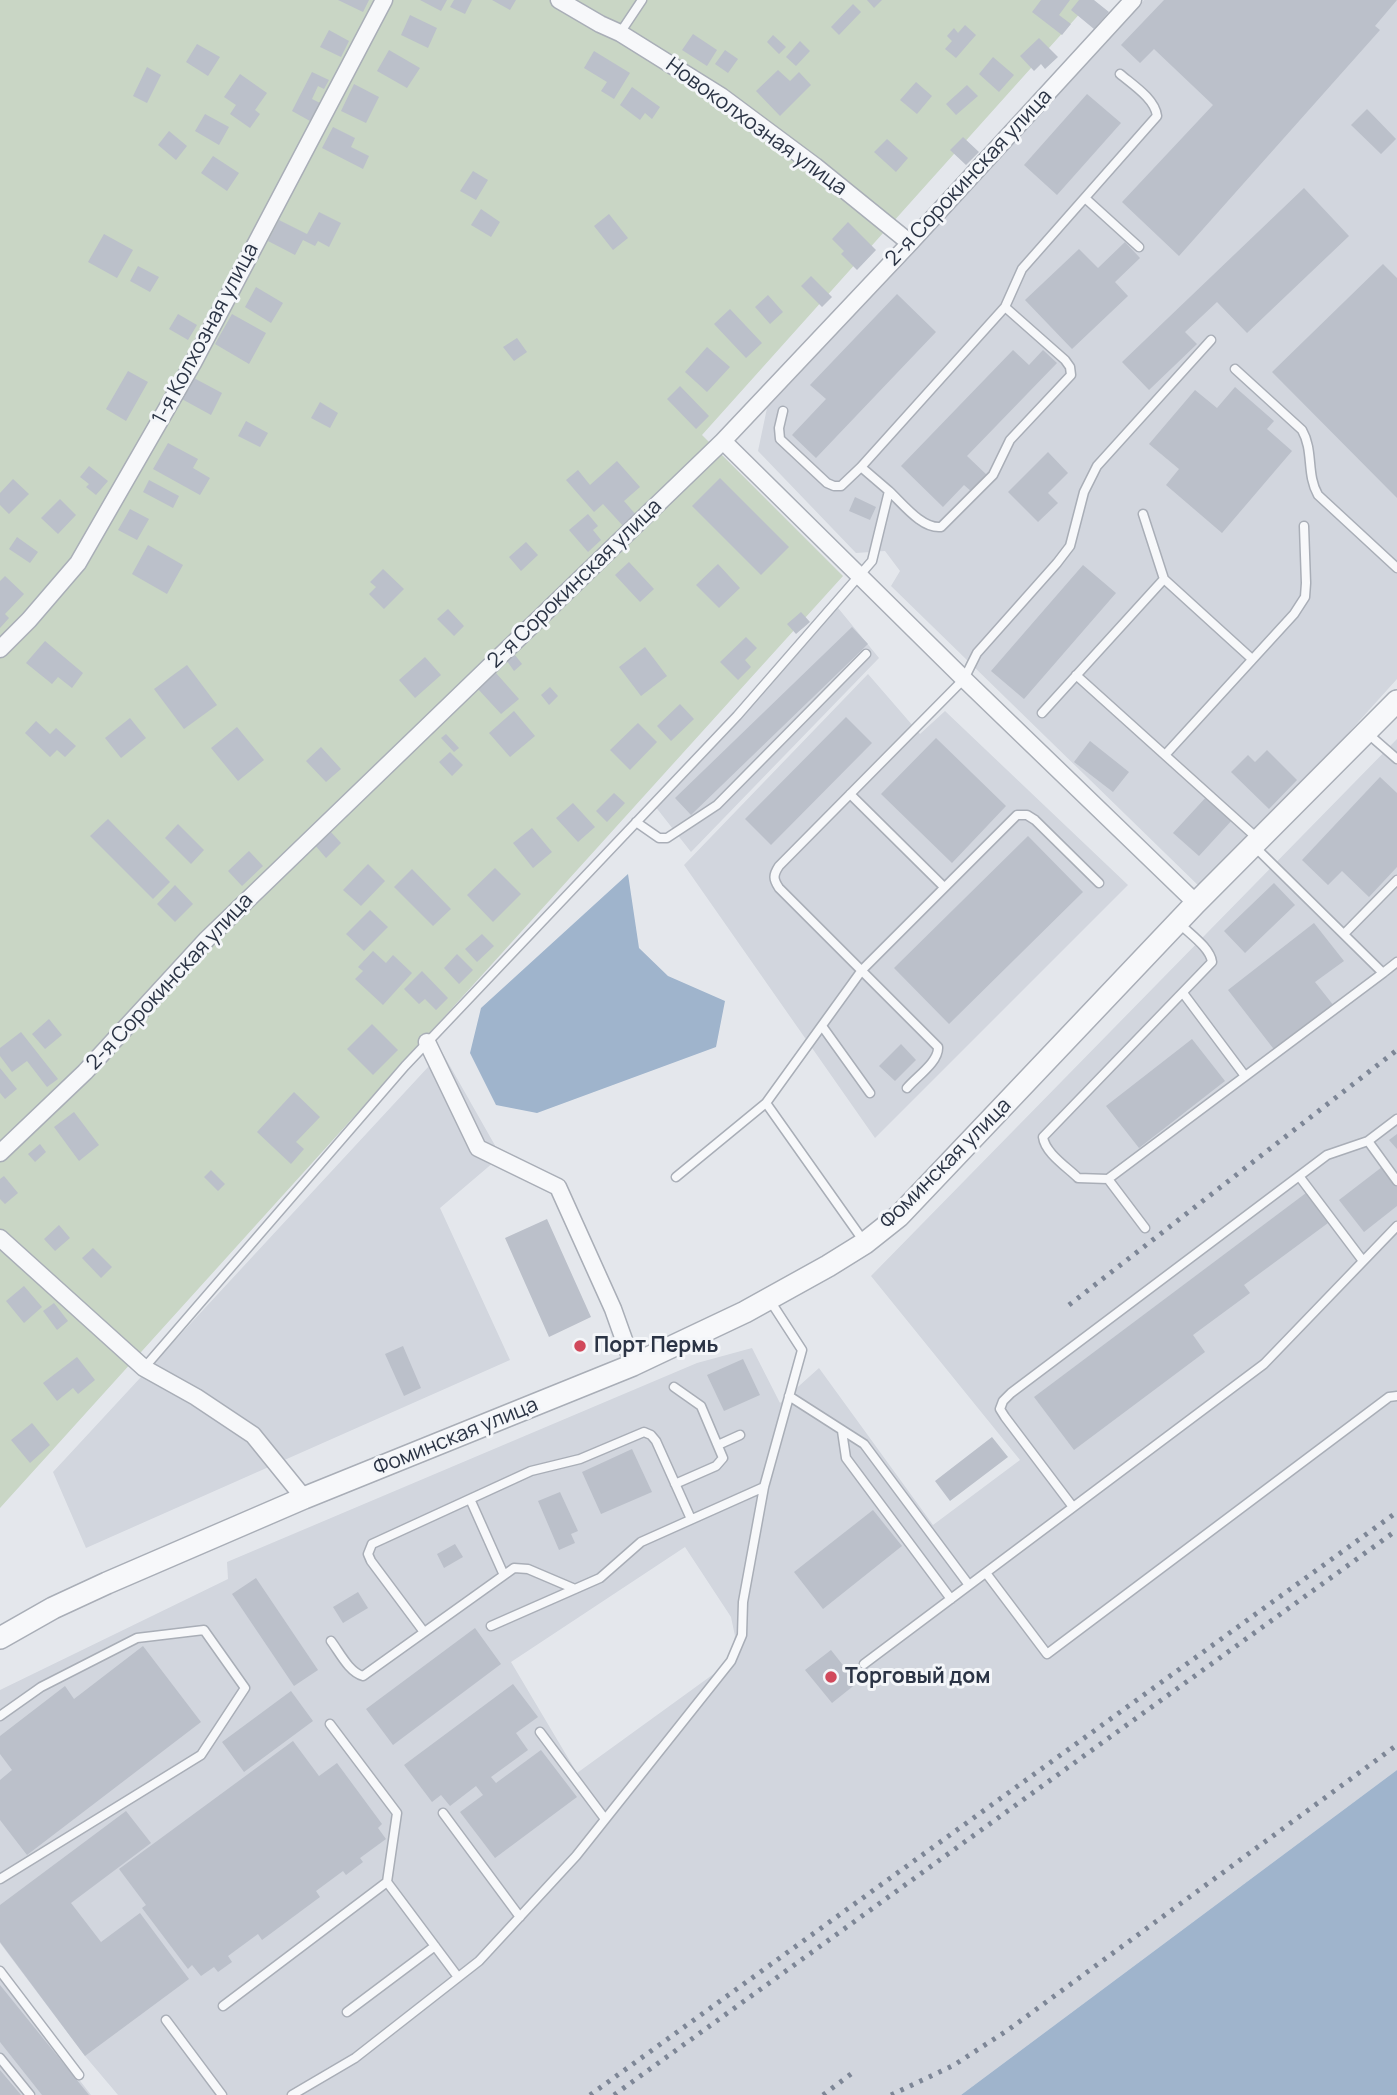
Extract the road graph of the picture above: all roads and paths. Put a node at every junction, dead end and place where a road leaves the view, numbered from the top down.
1 (384, 0) edge
2 (559, 0) edge
3 (642, 0) edge
4 (1133, 0) edge
5 (620, 33) junction
6 (1120, 74) dead end
7 (1085, 198) junction
8 (910, 243) junction
9 (1139, 247) dead end
10 (1005, 307) junction
11 (1211, 340) dead end
12 (1235, 369) dead end
13 (783, 411) dead end
14 (723, 441) junction
15 (861, 467) junction
16 (889, 491) junction
17 (1143, 514) dead end
18 (1304, 526) dead end
19 (1397, 568) edge
20 (859, 576) junction
21 (1164, 579) junction
22 (0, 649) edge
23 (866, 654) dead end
24 (1252, 659) junction
25 (1076, 675) junction
26 (964, 679) junction
27 (1397, 702) edge
28 (1042, 713) dead end
29 (1366, 732) junction
30 (1165, 755) junction
31 (1397, 759) edge
32 (850, 794) junction
33 (636, 822) junction
34 (1256, 843) junction
35 (1397, 880) edge
36 (1099, 883) dead end
37 (944, 887) junction
38 (1196, 903) junction
39 (1178, 922) junction
40 (1344, 934) junction
41 (1397, 962) edge
42 (862, 970) junction
43 (1383, 973) junction
44 (1183, 993) junction
45 (822, 1026) junction
46 (427, 1042) junction
47 (1245, 1076) junction
48 (906, 1088) dead end
49 (870, 1093) dead end
50 (766, 1103) junction
51 (1397, 1119) edge
52 (1368, 1141) junction
53 (0, 1153) edge
54 (1299, 1176) junction
55 (676, 1177) dead end
56 (1108, 1179) junction
57 (1397, 1181) edge
58 (1145, 1228) dead end
59 (1396, 1229) edge
60 (0, 1238) edge
61 (865, 1243) junction
62 (1363, 1261) junction
63 (769, 1299) junction
64 (633, 1365) junction
65 (144, 1368) junction
66 (674, 1387) dead end
67 (789, 1396) junction
68 (1397, 1396) edge
69 (842, 1431) junction
70 (740, 1435) dead end
71 (718, 1445) junction
72 (676, 1484) junction
73 (764, 1487) junction
74 (304, 1498) junction
75 (470, 1499) junction
76 (1073, 1507) junction
77 (691, 1519) junction
78 (503, 1573) junction
79 (986, 1573) junction
80 (969, 1585) junction
81 (575, 1589) junction
82 (951, 1599) junction
83 (491, 1626) dead end
84 (424, 1632) junction
85 (0, 1638) edge
86 (331, 1642) dead end
87 (864, 1664) dead end
88 (0, 1716) edge
89 (330, 1724) dead end
90 (540, 1732) dead end
91 (443, 1813) dead end
92 (606, 1819) junction
93 (0, 1878) edge
94 (387, 1882) junction
95 (520, 1917) junction
96 (435, 1946) junction
97 (0, 1971) edge
98 (458, 1978) junction
99 (223, 2006) dead end
100 (347, 2012) dead end
101 (166, 2020) dead end
102 (0, 2058) edge
103 (79, 2075) dead end
104 (30, 2095) edge
105 (222, 2095) edge
106 (292, 2095) edge

1 - 22 street, 1-я Колхозная улица
2 - 5 street, Новоколхозная улица
3 - 5 lane
4 - 8 street, 2-я Сорокинская улица
5 - 8 street, Новоколхозная улица
6 - 7 lane
7 - 9 lane
7 - 10 lane
8 - 14 street, 2-я Сорокинская улица
10 - 15 lane
10 - 16 lane
11 - 26 lane
12 - 19 lane
13 - 15 lane
14 - 20 street
14 - 53 street, 2-я Сорокинская улица
15 - 16 lane
16 - 20 lane
17 - 21 lane
18 - 24 lane
20 - 26 street
20 - 33 lane
21 - 24 lane
21 - 25 lane
23 - 33 lane
24 - 30 lane
25 - 28 lane
25 - 30 lane
26 - 32 lane
26 - 38 street
27 - 29 street, Фоминская улица
29 - 31 lane
29 - 34 street, Фоминская улица
30 - 34 lane
32 - 37 lane
32 - 42 lane
33 - 46 lane
34 - 38 street, Фоминская улица
34 - 40 lane
35 - 40 lane
36 - 37 lane
37 - 42 lane
38 - 39 street, Фоминская улица
39 - 44 lane
39 - 61 street, Фоминская улица
40 - 43 lane
41 - 43 lane
42 - 45 lane
42 - 48 lane
43 - 47 lane
44 - 47 lane
44 - 56 lane
45 - 49 lane
45 - 50 lane
46 - 64 street
46 - 65 lane
47 - 56 lane
50 - 55 lane
50 - 61 lane
51 - 52 lane
52 - 54 lane
52 - 57 lane
54 - 62 lane
54 - 76 lane
56 - 58 lane
59 - 62 lane
60 - 65 street
61 - 63 street, Фоминская улица
62 - 76 lane
63 - 64 street, Фоминская улица
63 - 67 lane
64 - 74 street, Фоминская улица
65 - 74 street
66 - 71 lane
67 - 69 lane
67 - 73 lane
68 - 79 lane
69 - 80 lane
69 - 82 lane
70 - 71 lane
71 - 72 lane
72 - 75 lane
72 - 77 lane
73 - 77 lane
73 - 92 lane
74 - 85 street, Фоминская улица
75 - 78 lane
75 - 84 lane
76 - 79 lane
77 - 81 lane
78 - 81 lane
78 - 84 lane
79 - 80 lane
80 - 82 lane
81 - 83 lane
82 - 87 lane
84 - 86 lane
88 - 93 lane
89 - 94 lane
90 - 92 lane
91 - 95 lane
92 - 95 lane
94 - 96 lane
94 - 99 lane
95 - 98 lane
96 - 98 lane
96 - 100 lane
97 - 103 lane
98 - 106 lane
101 - 105 lane
102 - 104 lane

